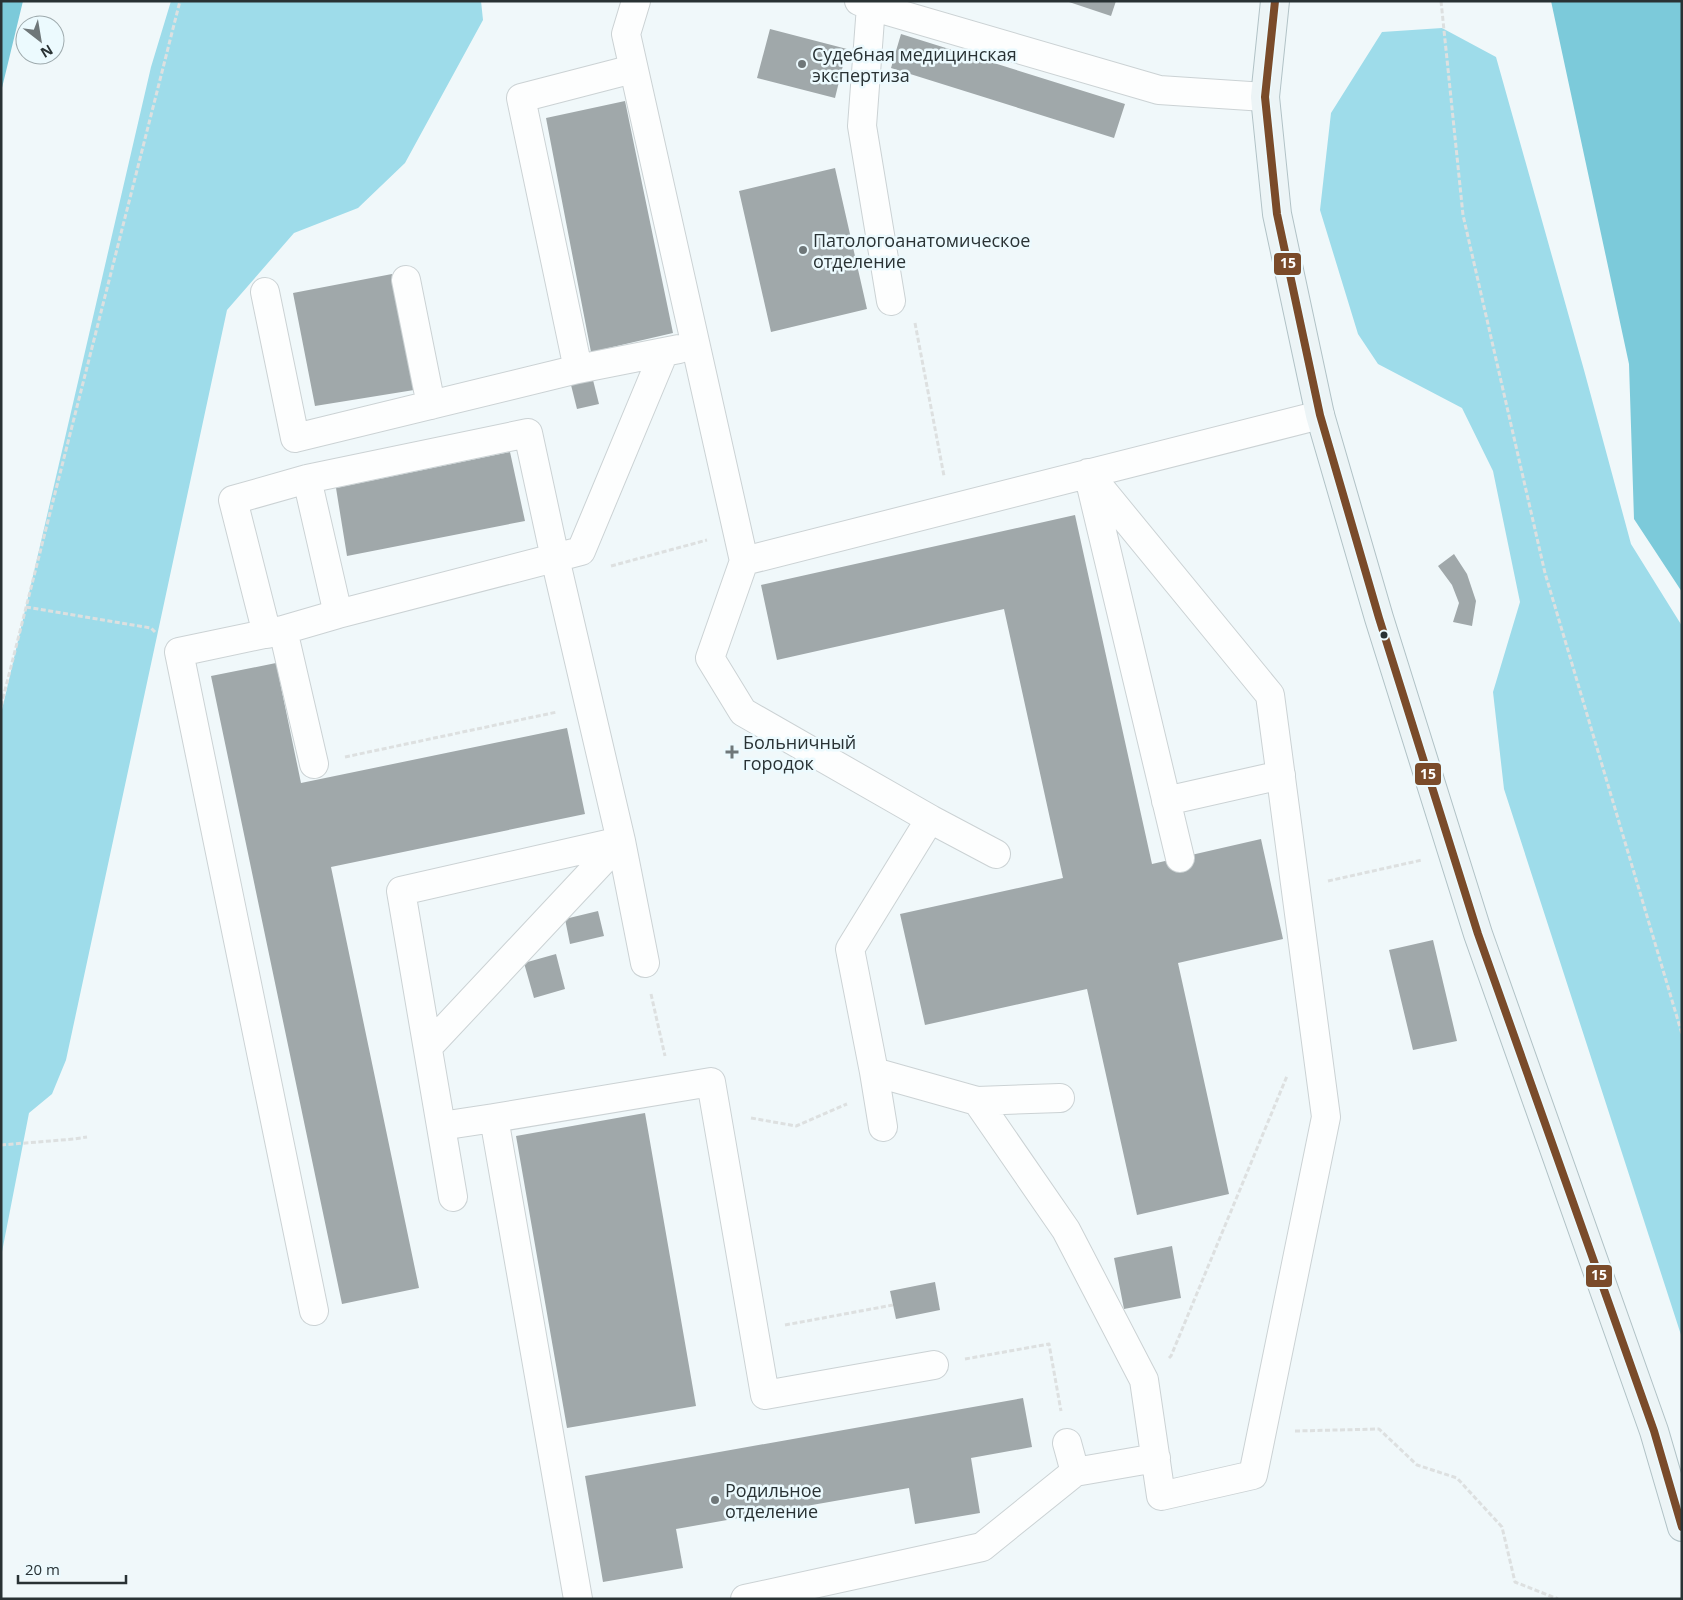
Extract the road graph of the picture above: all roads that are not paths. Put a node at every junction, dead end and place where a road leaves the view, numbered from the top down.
1 (636, 1) edge
2 (1275, 1) edge
3 (867, 3) edge
4 (633, 69) junction
5 (1265, 97) junction
6 (406, 280) dead end
7 (265, 292) dead end
8 (891, 301) road end
9 (695, 345) junction
10 (664, 352) junction
11 (578, 369) junction
12 (432, 405) junction
13 (1320, 415) junction
14 (1088, 473) junction
15 (307, 479) junction
16 (744, 561) junction
17 (558, 569) junction
18 (338, 614) junction
19 (275, 632) junction
20 (314, 764) road end
21 (1281, 775) junction
22 (1166, 801) junction
23 (930, 819) junction
24 (621, 841) junction
25 (996, 854) dead end
26 (1180, 858) dead end
27 (645, 963) road end
28 (428, 1047) junction
29 (876, 1082) junction
30 (1060, 1098) dead end
31 (977, 1101) junction
32 (494, 1118) junction
33 (441, 1126) junction
34 (883, 1127) dead end
35 (453, 1197) dead end
36 (314, 1311) dead end
37 (934, 1365) road end
38 (1067, 1443) road end
39 (1156, 1458) junction
40 (1075, 1472) junction
41 (1682, 1527) edge
42 (757, 1597) edge
43 (578, 1599) edge

1 - 4 lane
2 - 5 main road
3 - 5 lane
3 - 8 lane
4 - 9 lane
4 - 11 lane
5 - 13 main road
6 - 12 lane
7 - 12 lane
9 - 10 lane
9 - 16 lane
10 - 11 lane
10 - 17 lane
11 - 12 lane
13 - 14 lane
13 - 41 main road
14 - 16 lane
14 - 21 lane
14 - 22 lane
15 - 17 lane
15 - 18 lane
15 - 19 lane
16 - 23 lane
17 - 18 lane
17 - 24 lane
18 - 19 lane
19 - 20 lane
19 - 36 lane
21 - 22 lane
21 - 39 lane
22 - 26 lane
23 - 25 lane
23 - 29 lane
24 - 27 lane
24 - 28 lane
24 - 28 lane
28 - 33 lane
29 - 31 lane
29 - 34 lane
30 - 31 lane
31 - 39 lane
32 - 33 lane
32 - 37 lane
32 - 43 lane
33 - 35 lane
38 - 40 lane
39 - 40 lane
40 - 42 lane

